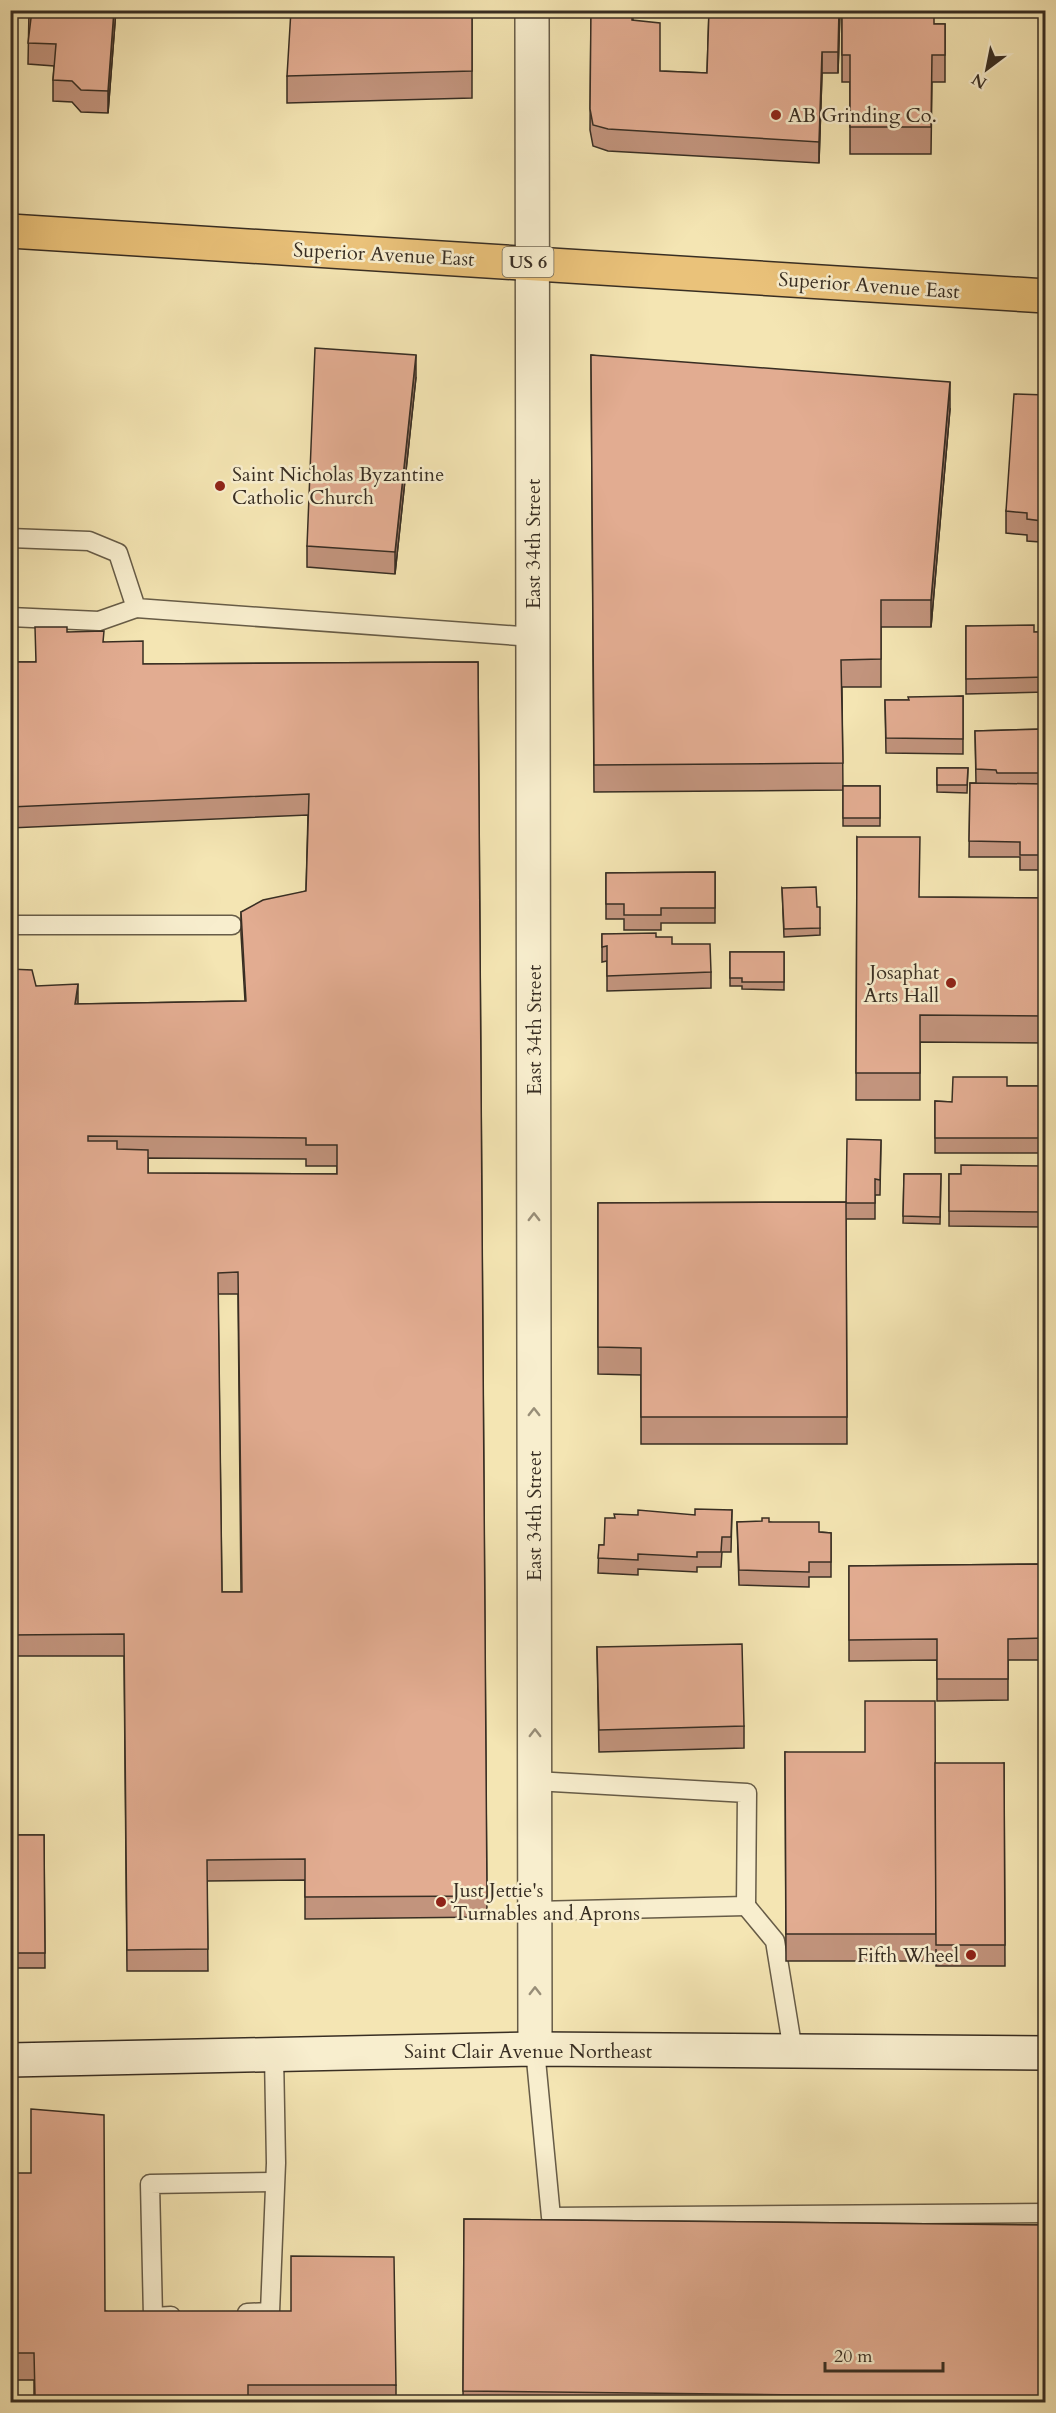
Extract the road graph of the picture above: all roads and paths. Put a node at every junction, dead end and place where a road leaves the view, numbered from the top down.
1 (532, 10) edge
2 (10, 231) edge
3 (533, 263) junction
4 (1046, 296) edge
5 (10, 538) edge
6 (136, 608) junction
7 (10, 617) edge
8 (534, 637) junction
9 (10, 925) edge
10 (232, 925) dead end
11 (535, 1782) junction
12 (746, 1906) junction
13 (535, 1911) junction
14 (535, 2049) junction
15 (793, 2051) junction
16 (1046, 2053) edge
17 (274, 2055) junction
18 (10, 2060) edge
19 (274, 2182) junction
20 (1046, 2212) edge
21 (223, 2314) edge
22 (188, 2315) edge

1 - 3 street, East 34th Street
2 - 3 main road, Superior Avenue East / US 6
3 - 4 main road, Superior Avenue East / US 6
3 - 8 street, East 34th Street
5 - 6 lane
6 - 7 lane
6 - 8 lane
11 -> 8 street, East 34th Street
9 - 10 lane
11 - 12 lane
11 - 13 street, East 34th Street
12 - 13 lane
12 - 15 lane
14 -> 13 street, East 34th Street
14 - 15 street, Saint Clair Avenue Northeast
14 - 17 street, Saint Clair Avenue Northeast
14 - 20 lane
15 - 16 street, Saint Clair Avenue Northeast
17 - 18 street, Saint Clair Avenue Northeast
17 - 19 lane
19 - 21 lane
19 - 22 lane

